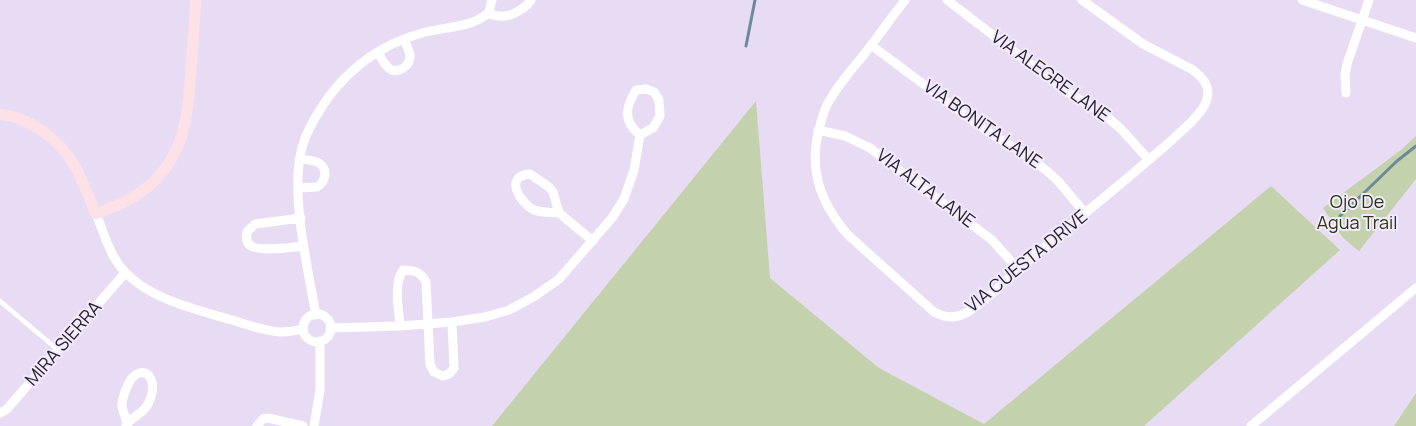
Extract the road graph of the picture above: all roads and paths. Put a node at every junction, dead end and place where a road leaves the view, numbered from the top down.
1 (196, 0) edge
2 (492, 0) edge
3 (531, 0) edge
4 (905, 0) edge
5 (946, 0) edge
6 (1082, 0) edge
7 (1302, 0) edge
8 (1369, 0) edge
9 (488, 14) junction
10 (1362, 20) junction
11 (1416, 38) edge
12 (404, 39) junction
13 (871, 45) junction
14 (378, 52) junction
15 (1346, 93) dead end
16 (0, 114) edge
17 (818, 130) junction
18 (640, 135) junction
19 (299, 159) junction
20 (1149, 160) junction
21 (298, 188) junction
22 (558, 213) junction
23 (1086, 213) junction
24 (96, 214) junction
25 (301, 218) junction
26 (593, 241) junction
27 (304, 246) junction
28 (1018, 269) junction
29 (125, 273) junction
30 (1416, 288) edge
31 (0, 301) edge
32 (316, 315) junction
33 (452, 322) junction
34 (428, 324) junction
35 (400, 326) junction
36 (330, 328) junction
37 (303, 329) junction
38 (320, 341) junction
39 (58, 350) junction
40 (0, 413) edge
41 (1256, 424) edge
42 (127, 425) edge
43 (257, 426) edge
44 (303, 426) edge
45 (314, 426) edge

1 - 24 street
2 - 9 street
3 - 9 street
4 - 13 street, VIA CUESTA DRIVE
5 - 20 street, VIA ALEGRE LANE
6 - 20 street, VIA CUESTA DRIVE
7 - 10 street
8 - 10 street
9 - 12 street
10 - 11 street
10 - 15 street
12 - 14 street
12 - 14 street
13 - 17 street, VIA CUESTA DRIVE
13 - 23 street, VIA BONITA LANE
14 - 19 street
16 - 24 street
17 - 28 street, VIA ALTA LANE
17 - 28 street, VIA CUESTA DRIVE
18 - 18 street
18 - 26 street
19 - 21 street
19 - 21 street
20 - 23 street, VIA CUESTA DRIVE
21 - 25 street
22 - 22 street
22 - 26 street
23 - 28 street, VIA CUESTA DRIVE
24 - 29 street
25 - 27 street
25 - 27 street
26 - 33 street
27 - 32 street
29 - 37 street
29 - 39 street, MIRA SIERRA
30 - 41 street
31 - 39 lane
32 - 36 street
32 - 37 street
33 - 34 street
33 - 34 street
34 - 35 street
34 - 35 street
35 - 36 street
36 - 38 street
37 - 38 street
38 - 45 street
39 - 40 street, MIRA SIERRA
42 - 42 street
43 - 44 street

